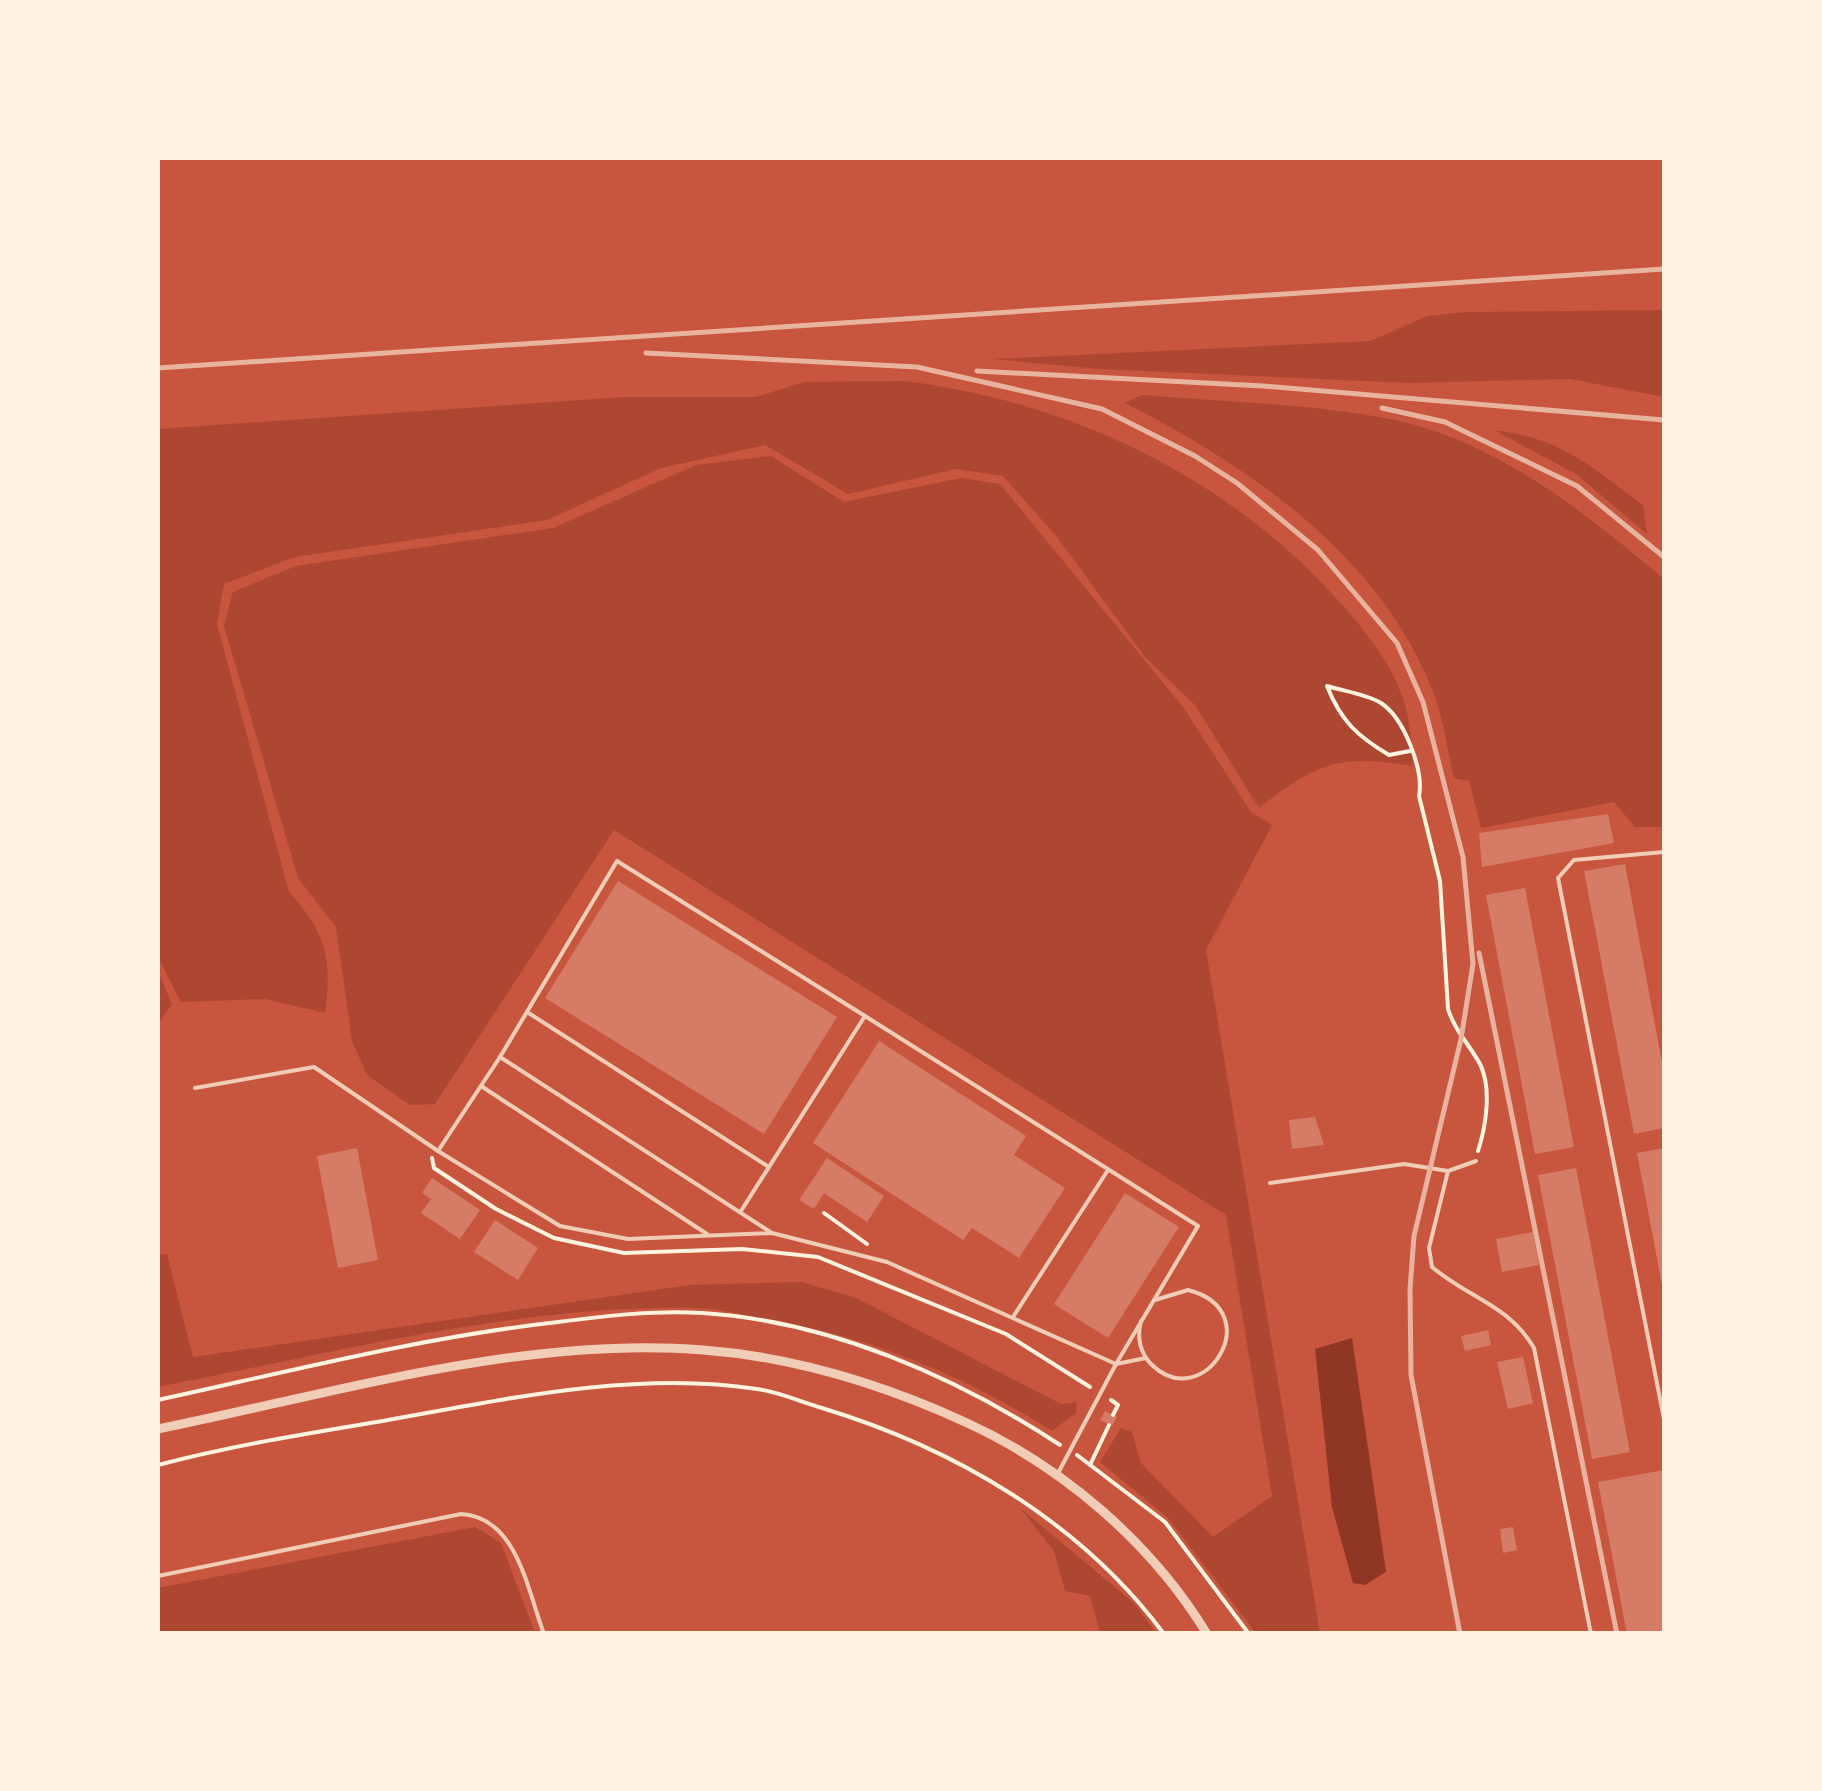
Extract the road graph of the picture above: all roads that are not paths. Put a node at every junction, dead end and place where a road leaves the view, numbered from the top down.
1 (1664, 852) edge
2 (527, 1012) junction
3 (865, 1016) junction
4 (500, 1057) junction
5 (481, 1086) junction
6 (195, 1088) dead end
7 (438, 1152) junction
8 (1476, 1160) road end
9 (769, 1167) junction
10 (1108, 1170) junction
11 (1448, 1172) junction
12 (1270, 1183) dead end
13 (740, 1212) junction
14 (772, 1233) junction
15 (710, 1235) junction
16 (1150, 1304) junction
17 (1142, 1316) junction
18 (1012, 1318) junction
19 (1146, 1358) junction
20 (1116, 1364) junction
21 (1664, 1420) edge
22 (158, 1430) edge
23 (1058, 1475) junction
24 (158, 1576) edge
25 (544, 1634) edge
26 (1207, 1634) edge
27 (1592, 1634) edge

1 - 21 lane
2 - 3 lane
2 - 4 lane
2 - 9 lane
3 - 9 lane
3 - 10 lane
4 - 5 lane
4 - 13 lane
5 - 7 lane
5 - 15 lane
6 - 7 lane
7 - 15 lane
8 - 11 lane
9 - 13 lane
10 - 16 lane
10 - 18 lane
11 - 12 lane
11 - 27 lane
13 - 14 lane
14 - 15 lane
14 - 18 lane
16 - 17 lane
16 - 19 lane
17 - 19 lane
17 - 20 lane
18 - 20 lane
19 - 20 lane
20 - 23 lane
22 - 23 street
23 - 26 street
24 - 25 lane

